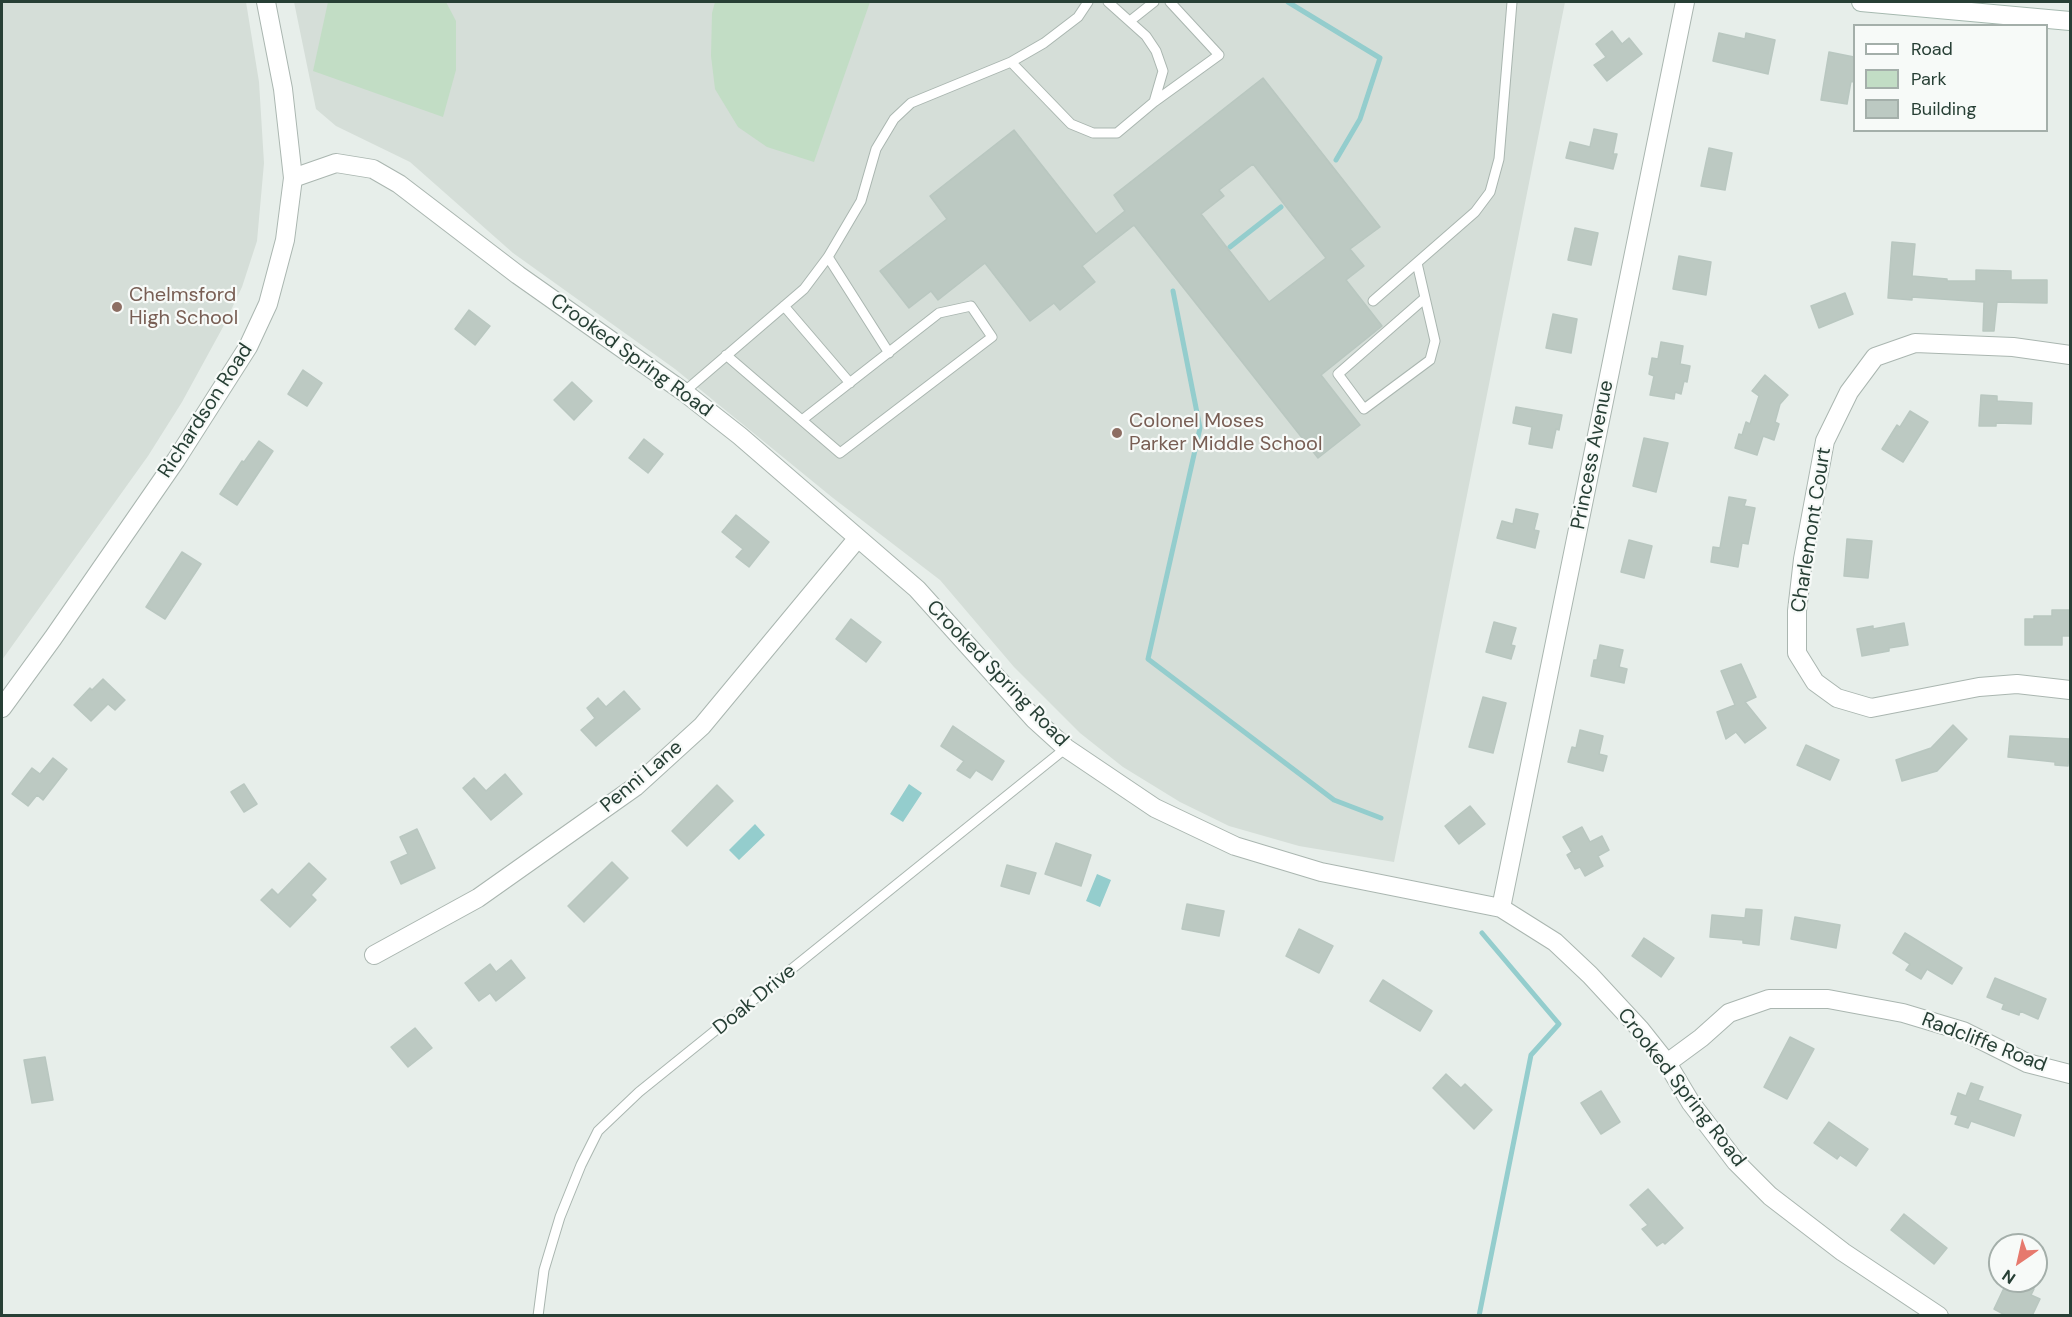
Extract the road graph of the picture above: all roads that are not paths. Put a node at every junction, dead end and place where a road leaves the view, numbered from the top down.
1 (266, 2) edge
2 (1088, 2) edge
3 (1108, 2) edge
4 (1154, 2) edge
5 (1170, 2) edge
6 (1512, 2) edge
7 (1685, 2) edge
8 (1861, 2) edge
9 (1964, 6) edge
10 (1130, 21) junction
11 (2070, 21) edge
12 (1011, 62) junction
13 (1154, 102) junction
14 (293, 178) junction
15 (828, 257) junction
16 (1417, 263) junction
17 (1425, 298) junction
18 (1373, 301) dead end
19 (784, 306) junction
20 (889, 352) junction
21 (726, 355) junction
22 (2070, 355) edge
23 (850, 383) junction
24 (684, 392) junction
25 (802, 420) junction
26 (857, 538) junction
27 (2070, 690) edge
28 (2, 708) edge
29 (1066, 748) junction
30 (1501, 908) junction
31 (374, 955) dead end
32 (1667, 1063) junction
33 (2070, 1074) edge
34 (538, 1316) edge
35 (1939, 1316) edge

1 - 14 street, Richardson Road
2 - 12 lane
3 - 10 lane
4 - 10 lane
5 - 13 lane
6 - 16 lane
7 - 30 street, Princess Avenue
8 - 9 street
9 - 11 street
10 - 13 lane
12 - 13 lane
12 - 15 lane
14 - 24 street, Crooked Spring Road
14 - 28 street, Richardson Road
15 - 19 lane
15 - 20 lane
16 - 17 lane
16 - 18 lane
17 - 17 lane
19 - 21 lane
19 - 23 lane
20 - 23 lane
20 - 25 lane
21 - 24 lane
21 - 25 lane
22 - 27 street, Charlemont Court
23 - 25 lane
24 - 26 street, Crooked Spring Road
26 - 29 street, Crooked Spring Road
26 - 31 street, Penni Lane
29 - 30 street, Crooked Spring Road
29 - 34 lane, Doak Drive
30 - 32 street, Crooked Spring Road
32 - 33 street, Radcliffe Road
32 - 35 street, Crooked Spring Road

